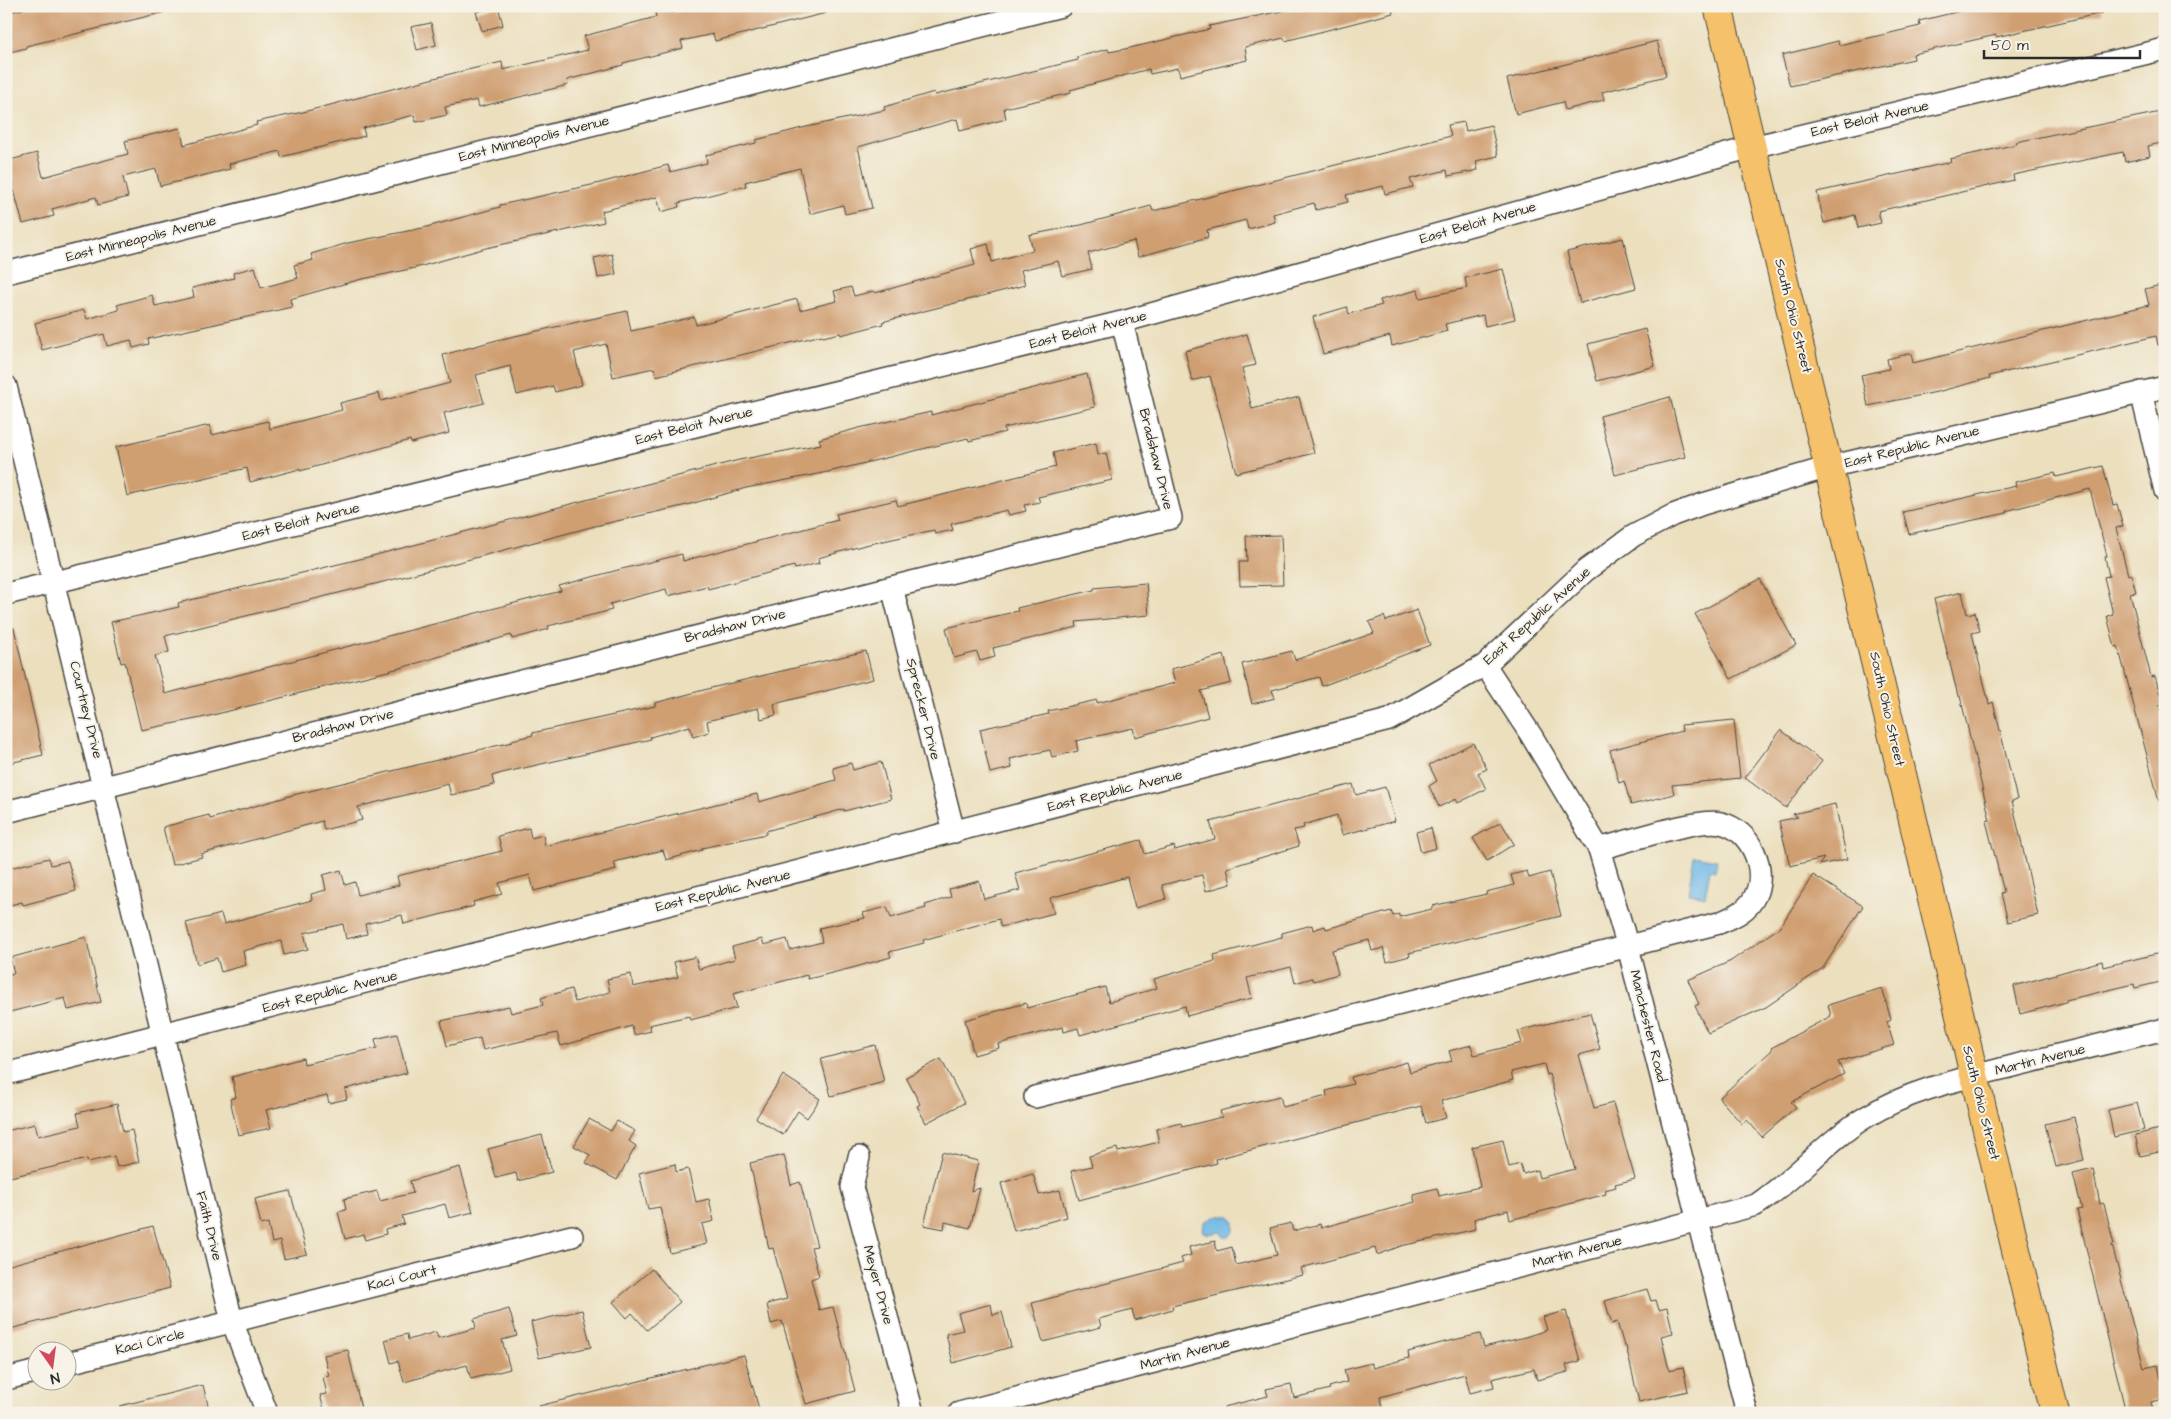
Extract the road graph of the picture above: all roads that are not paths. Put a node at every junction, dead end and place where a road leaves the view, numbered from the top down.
1 (1061, 6) edge
2 (1718, 6) edge
3 (2165, 48) edge
4 (1752, 147) junction
5 (6, 272) edge
6 (1122, 322) junction
7 (6, 386) edge
8 (2165, 387) edge
9 (2141, 392) junction
10 (1829, 467) junction
11 (2165, 491) edge
12 (54, 582) junction
13 (892, 586) junction
14 (6, 594) edge
15 (1485, 665) junction
16 (105, 787) junction
17 (6, 812) edge
18 (954, 832) junction
19 (1599, 849) junction
20 (1628, 947) junction
21 (2165, 1030) edge
22 (162, 1036) junction
23 (6, 1074) edge
24 (1974, 1076) junction
25 (1035, 1097) dead end
26 (859, 1157) dead end
27 (1698, 1221) junction
28 (572, 1236) dead end
29 (232, 1321) junction
30 (78, 1360) edge
31 (28, 1374) edge
32 (6, 1379) edge
33 (267, 1413) edge
34 (913, 1413) edge
35 (959, 1413) edge
36 (1746, 1413) edge
37 (2056, 1413) edge

1 - 5 street, East Minneapolis Avenue
2 - 4 main road, South Ohio Street
3 - 4 street, East Beloit Avenue
4 - 6 street, East Beloit Avenue
4 - 10 main road, South Ohio Street
6 - 12 street, East Beloit Avenue
6 - 13 street, Bradshaw Drive
7 - 12 street, Courtney Drive
8 - 9 street, East Republic Avenue
9 - 10 street, East Republic Avenue
9 - 11 street
10 - 15 street, East Republic Avenue
10 - 24 main road, South Ohio Street
12 - 14 street, East Beloit Avenue
12 - 16 street, Courtney Drive
13 - 16 street, Bradshaw Drive
13 - 18 street, Sprecker Drive
15 - 18 street, East Republic Avenue
15 - 19 street, Manchester Road
16 - 17 street, Bradshaw Drive
16 - 22 street, Courtney Drive
18 - 22 street, East Republic Avenue
19 - 20 street, Manchester Road
19 - 20 street
20 - 25 street
20 - 27 street, Manchester Road
21 - 24 street, Martin Avenue
22 - 23 street, East Republic Avenue
22 - 29 street, Faith Drive
24 - 27 street, Martin Avenue
24 - 37 main road, South Ohio Street
26 - 34 street, Meyer Drive
27 - 35 street, Martin Avenue
27 - 36 street, Manchester Road
28 - 29 street, Kaci Court
29 - 30 street, Kaci Circle
29 - 33 street, Faith Drive
31 - 32 street

